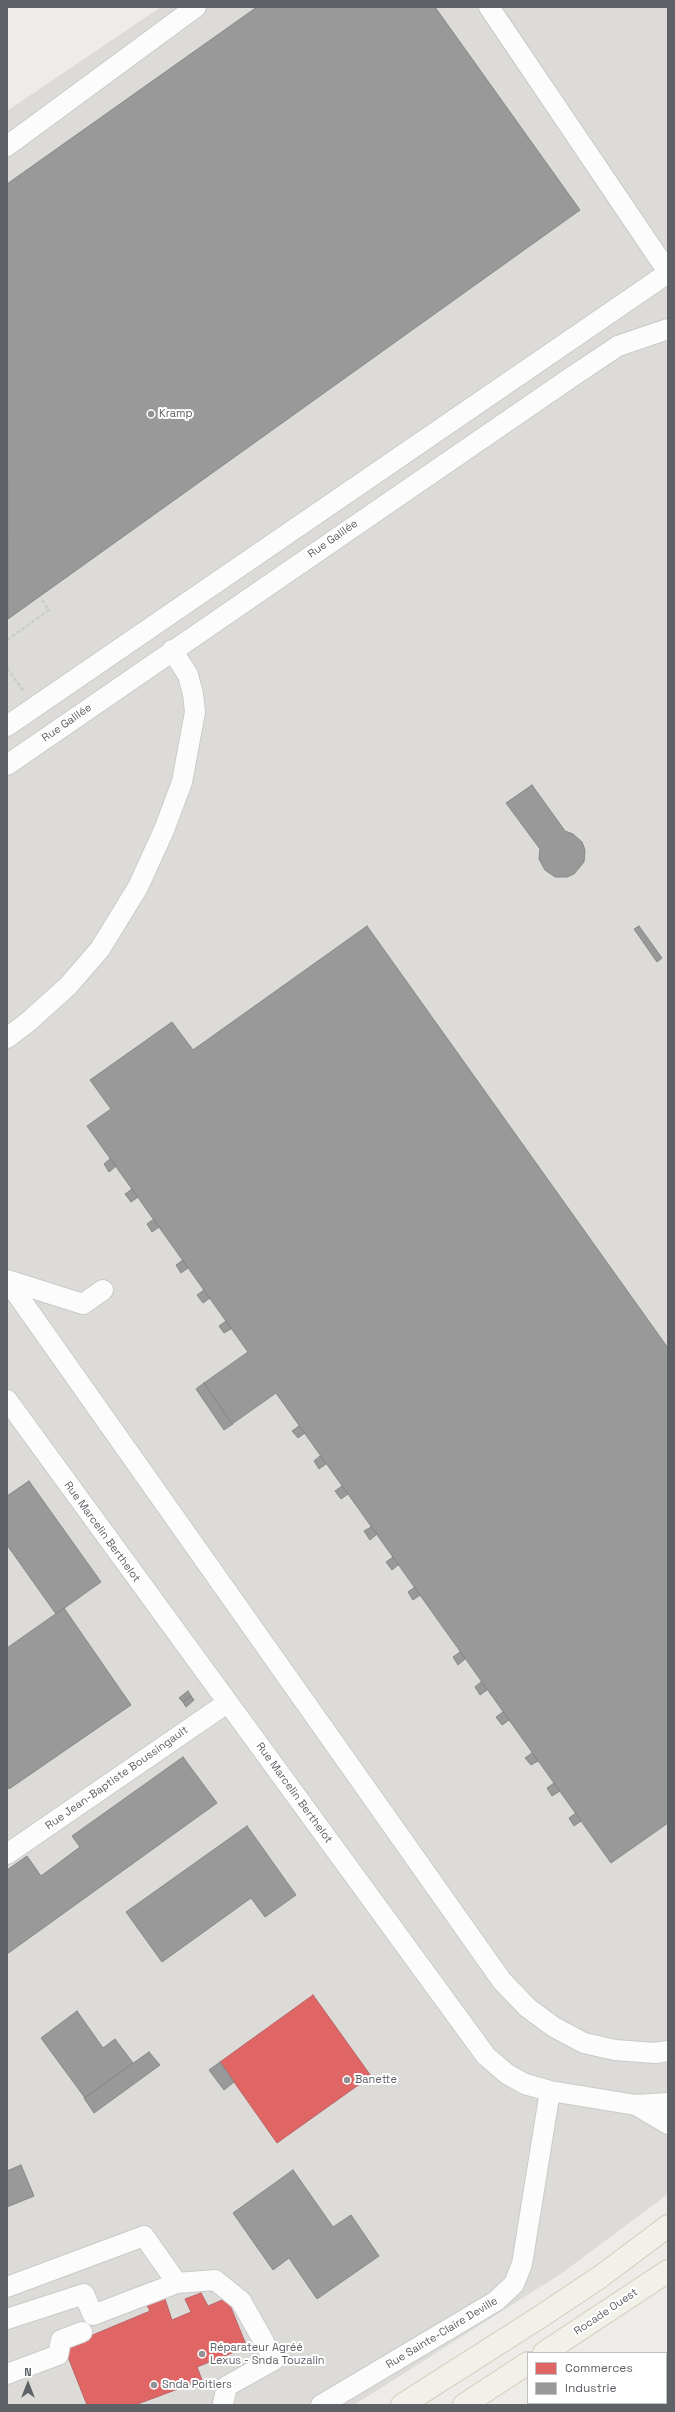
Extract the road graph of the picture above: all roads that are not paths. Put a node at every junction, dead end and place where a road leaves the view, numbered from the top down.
1 (196, 7) edge
2 (489, 7) edge
3 (7, 146) edge
4 (668, 273) edge
5 (668, 329) edge
6 (172, 650) junction
7 (7, 726) edge
8 (7, 765) edge
9 (7, 1038) edge
10 (7, 1280) edge
11 (103, 1290) dead end
12 (7, 1400) edge
13 (226, 1703) junction
14 (7, 1854) edge
15 (668, 2051) edge
16 (550, 2091) junction
17 (668, 2103) edge
18 (636, 2105) junction
19 (668, 2124) edge
20 (668, 2226) edge
21 (668, 2271) edge
22 (177, 2283) junction
23 (7, 2287) edge
24 (7, 2319) edge
25 (82, 2332) dead end
26 (546, 2352) edge
27 (527, 2364) edge
28 (7, 2374) edge
29 (223, 2405) edge
30 (321, 2405) edge
31 (402, 2405) edge
32 (464, 2405) edge

1 - 3 street
2 - 4 street
4 - 7 street
5 - 6 street, Rue Galilée
6 - 8 street, Rue Galilée
6 - 9 street
10 - 11 street
10 - 15 street
12 - 13 street, Rue Marcelin Berthelot
13 - 14 street, Rue Jean-Baptiste Boussingault
13 - 16 street, Rue Marcelin Berthelot
16 - 18 street, Rue Marcelin Berthelot
16 - 30 street, Rue Sainte-Claire Deville
17 - 18 street, Rue Marcelin Berthelot
18 - 19 street, Rue Marcelin Berthelot
20 - 31 main road
21 - 26 main road, Rocade Ouest
22 - 23 street
22 - 24 street
22 - 29 street
25 - 28 street
27 - 32 main road

